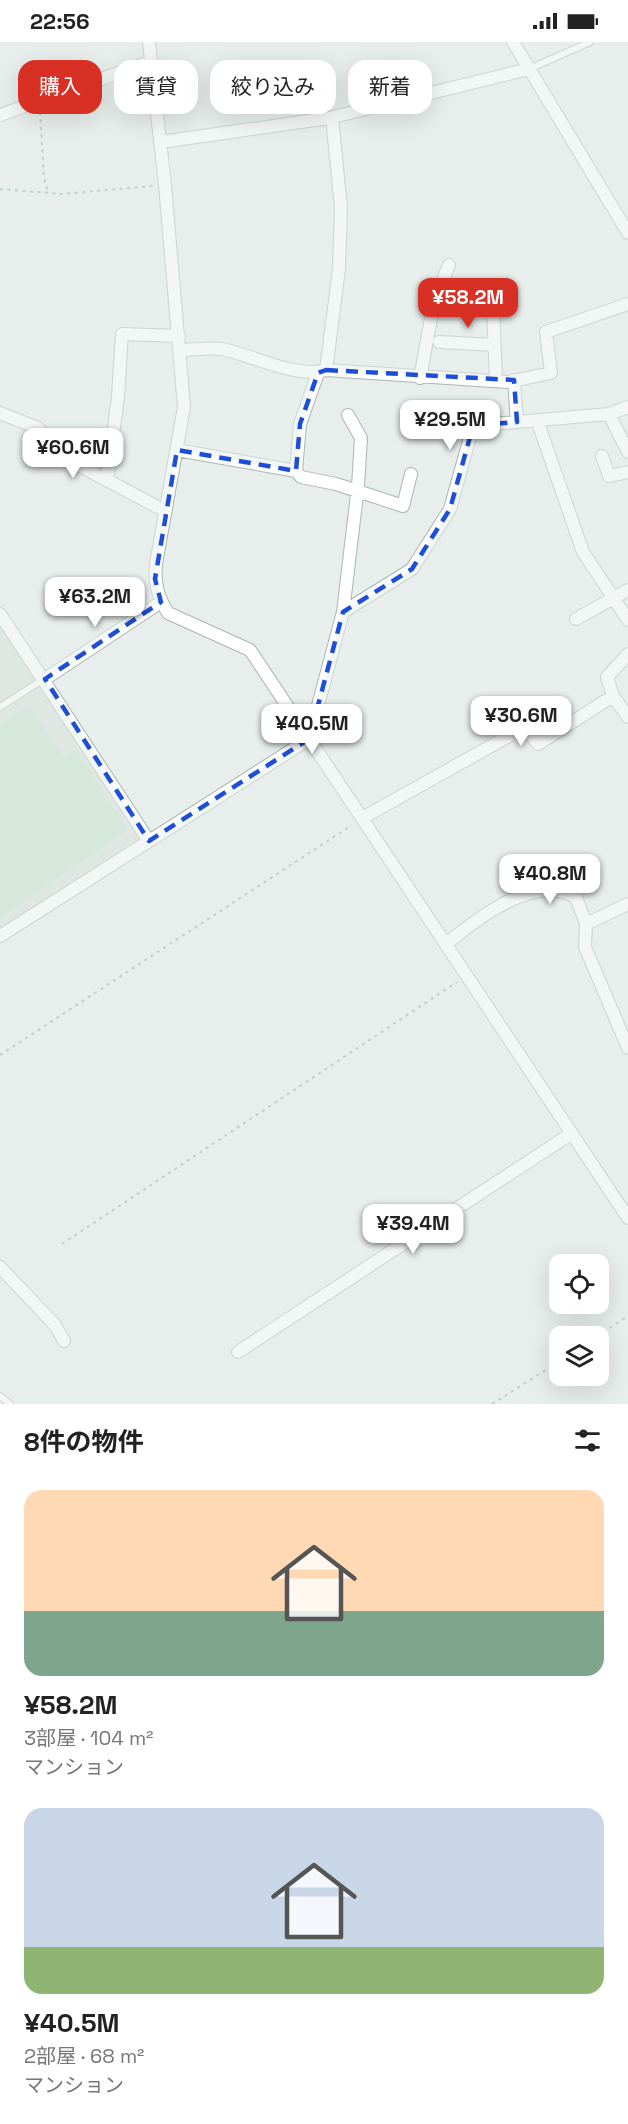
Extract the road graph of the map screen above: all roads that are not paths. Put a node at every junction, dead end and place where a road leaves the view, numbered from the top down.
1 (149, 42) edge
2 (513, 42) edge
3 (590, 42) edge
4 (152, 60) edge
5 (529, 69) junction
6 (114, 75) edge
7 (158, 114) edge
8 (0, 116) edge
9 (332, 118) junction
10 (161, 142) junction
11 (628, 232) edge
12 (449, 265) dead end
13 (493, 304) dead end
14 (628, 304) edge
15 (179, 336) junction
16 (439, 342) dead end
17 (495, 345) junction
18 (180, 350) junction
19 (322, 371) junction
20 (420, 378) junction
21 (496, 381) junction
22 (514, 381) junction
23 (628, 407) edge
24 (0, 413) edge
25 (609, 414) junction
26 (348, 415) dead end
27 (537, 420) junction
28 (517, 422) junction
29 (177, 450) junction
30 (628, 452) edge
31 (602, 456) dead end
32 (296, 471) junction
33 (628, 472) edge
34 (411, 474) dead end
35 (107, 480) junction
36 (357, 492) junction
37 (165, 511) junction
38 (628, 590) edge
39 (613, 598) junction
40 (161, 602) junction
41 (343, 612) junction
42 (0, 614) edge
43 (576, 618) dead end
44 (628, 620) edge
45 (628, 654) edge
46 (45, 679) junction
47 (613, 696) junction
48 (0, 707) edge
49 (628, 717) edge
50 (309, 739) junction
51 (364, 817) junction
52 (149, 841) junction
53 (628, 904) edge
54 (586, 924) junction
55 (0, 936) edge
56 (446, 944) junction
57 (628, 1048) edge
58 (572, 1133) junction
59 (628, 1218) edge
60 (0, 1267) edge
61 (64, 1341) dead end
62 (238, 1352) dead end
63 (0, 1396) edge
64 (10, 1404) edge

1 - 4 street
2 - 5 street
3 - 5 lane
5 - 9 street
5 - 11 street
6 - 8 street
7 - 10 street
9 - 10 street
9 - 19 street
10 - 15 street
12 - 20 street
13 - 17 street
14 - 22 street
15 - 18 street
15 - 35 street
16 - 17 street
17 - 21 street
18 - 19 street
18 - 29 street
19 - 20 street
19 - 32 street
20 - 21 street
21 - 22 street
22 - 28 street
23 - 25 street
24 - 35 street
25 - 27 street
25 - 30 street
26 - 36 street
27 - 28 street
27 - 39 street
28 - 41 street
29 - 32 street
29 - 37 street
31 - 33 street
32 - 36 street
34 - 36 street
35 - 37 street
36 - 41 street
37 - 40 street
38 - 39 street
39 - 43 street
39 - 44 street
40 - 46 street
40 - 50 street
41 - 50 street
42 - 46 street
45 - 47 street
46 - 48 lane
46 - 52 street
47 - 49 street
47 - 51 street
50 - 51 street
50 - 52 street
51 - 56 street
52 - 55 street
53 - 54 street
54 - 56 street
54 - 57 street
56 - 58 street
58 - 59 street
58 - 62 street
60 - 61 street
63 - 64 lane

